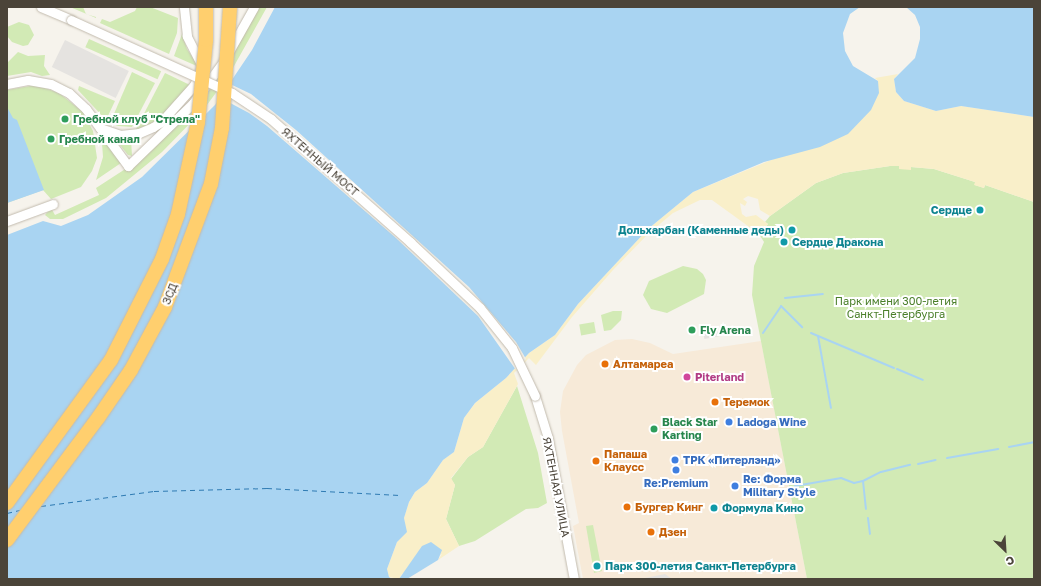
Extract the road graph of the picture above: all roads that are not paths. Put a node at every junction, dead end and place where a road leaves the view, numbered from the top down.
1 (41, 7) edge
2 (184, 7) edge
3 (206, 7) edge
4 (230, 7) edge
5 (254, 7) edge
6 (7, 84) edge
7 (100, 128) junction
8 (53, 204) dead end
9 (7, 221) edge
10 (535, 396) joint
11 (7, 503) edge
12 (7, 540) edge
13 (574, 579) edge

1 - 10 street, ЯХТЕННЫЙ МОСТ, bridge
2 - 7 street
3 - 11 highway, ЗСД, bridge
4 - 12 highway, ЗСД, bridge
5 - 7 street
6 - 7 street
8 - 9 street
10 - 13 street, ЯХТЕННАЯ УЛИЦА

